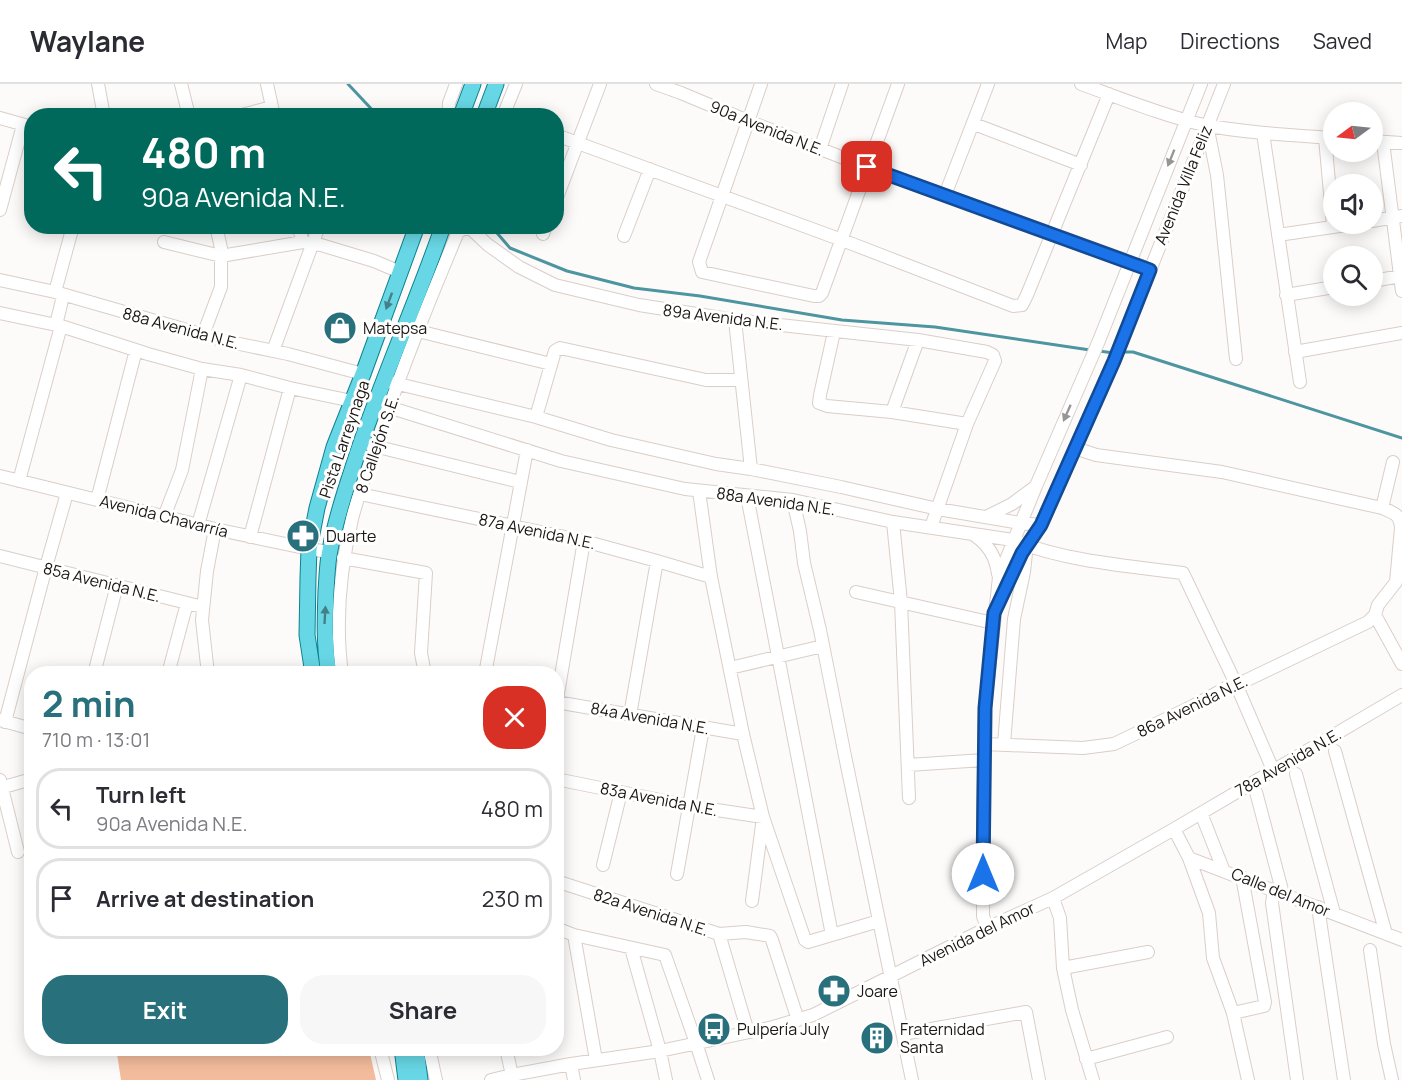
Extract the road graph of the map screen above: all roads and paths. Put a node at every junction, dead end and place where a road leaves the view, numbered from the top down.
1 (98, 84) edge
2 (181, 84) edge
3 (267, 84) edge
4 (456, 84) edge
5 (473, 84) edge
6 (496, 84) edge
7 (516, 84) edge
8 (600, 84) edge
9 (656, 84) edge
10 (761, 84) edge
11 (842, 84) edge
12 (898, 84) edge
13 (988, 84) edge
14 (1081, 84) edge
15 (1201, 84) edge
16 (1224, 84) edge
17 (683, 88) edge
18 (1110, 94) junction
19 (102, 108) edge
20 (187, 108) edge
21 (272, 108) edge
22 (449, 108) edge
23 (464, 108) edge
24 (487, 108) edge
25 (507, 108) edge
26 (0, 118) edge
27 (1186, 120) junction
28 (748, 121) junction
29 (974, 124) junction
30 (24, 125) edge
31 (1207, 125) junction
32 (1263, 133) junction
33 (24, 135) edge
34 (564, 138) edge
35 (1323, 138) edge
36 (1383, 142) edge
37 (579, 143) junction
38 (1402, 143) edge
39 (820, 148) junction
40 (1383, 161) edge
41 (1081, 165) junction
42 (867, 167) junction
43 (650, 170) junction
44 (564, 180) edge
45 (945, 195) junction
46 (722, 196) junction
47 (0, 210) edge
48 (1398, 217) edge
49 (1383, 219) edge
50 (1323, 228) edge
51 (71, 234) edge
52 (218, 234) edge
53 (303, 234) edge
54 (314, 234) edge
55 (414, 234) edge
56 (432, 234) edge
57 (442, 234) edge
58 (457, 234) edge
59 (476, 234) edge
60 (1052, 234) junction
61 (1278, 235) junction
62 (624, 236) dead end
63 (842, 240) junction
64 (164, 242) dead end
65 (308, 243) junction
66 (221, 256) junction
67 (1130, 262) junction
68 (436, 267) junction
69 (1150, 270) junction
70 (400, 272) junction
71 (1401, 276) edge
72 (1383, 279) edge
73 (0, 280) edge
74 (1323, 289) edge
75 (1402, 291) edge
76 (59, 294) junction
77 (1286, 295) junction
78 (415, 297) junction
79 (0, 313) edge
80 (735, 320) junction
81 (58, 326) junction
82 (418, 332) junction
83 (834, 332) junction
84 (1402, 333) edge
85 (203, 335) junction
86 (918, 340) junction
87 (136, 350) junction
88 (273, 351) junction
89 (1295, 352) junction
90 (1236, 359) dead end
91 (551, 364) junction
92 (202, 369) junction
93 (363, 374) junction
94 (241, 375) junction
95 (740, 380) junction
96 (390, 382) junction
97 (1300, 382) dead end
98 (290, 388) junction
99 (352, 401) junction
100 (382, 405) junction
101 (892, 412) junction
102 (536, 417) junction
103 (967, 424) junction
104 (363, 436) junction
105 (376, 447) junction
106 (1075, 448) junction
107 (527, 450) junction
108 (1393, 462) dead end
109 (751, 469) junction
110 (0, 476) edge
111 (20, 481) junction
112 (520, 482) junction
113 (1036, 486) junction
114 (699, 491) junction
115 (68, 493) junction
116 (360, 494) junction
117 (747, 496) junction
118 (97, 500) junction
119 (793, 500) junction
120 (1382, 508) junction
121 (938, 509) junction
122 (164, 517) junction
123 (986, 517) junction
124 (893, 522) junction
125 (1020, 523) junction
126 (198, 525) junction
127 (512, 525) junction
128 (1041, 525) junction
129 (931, 527) junction
130 (216, 529) junction
131 (973, 534) junction
132 (250, 537) junction
133 (1013, 540) junction
134 (584, 541) junction
135 (1026, 546) junction
136 (309, 549) junction
137 (336, 555) junction
138 (0, 556) edge
139 (657, 561) junction
140 (45, 567) junction
141 (711, 577) junction
142 (999, 577) junction
143 (117, 585) junction
144 (856, 592) dead end
145 (901, 602) junction
146 (187, 603) junction
147 (203, 607) junction
148 (1377, 610) junction
149 (994, 618) junction
150 (823, 646) junction
151 (778, 656) junction
152 (1402, 664) edge
153 (96, 666) edge
154 (170, 666) edge
155 (207, 666) edge
156 (312, 666) edge
157 (328, 666) edge
158 (341, 666) edge
159 (423, 666) edge
160 (486, 666) edge
161 (563, 666) edge
162 (730, 668) junction
163 (1236, 684) junction
164 (1402, 697) edge
165 (564, 704) edge
166 (630, 715) junction
167 (3, 721) edge
168 (24, 727) edge
169 (703, 728) junction
170 (743, 734) junction
171 (984, 744) junction
172 (1004, 744) junction
173 (1335, 751) dead end
174 (984, 760) junction
175 (908, 765) junction
176 (1273, 770) junction
177 (1296, 774) dead end
178 (24, 781) edge
179 (564, 781) edge
180 (1, 785) edge
181 (621, 792) junction
182 (1256, 792) dead end
183 (909, 798) dead end
184 (690, 806) junction
185 (1202, 813) junction
186 (763, 817) junction
187 (1174, 829) junction
188 (18, 852) dead end
189 (1189, 858) junction
190 (603, 865) dead end
191 (1223, 869) junction
192 (677, 874) dead end
193 (1242, 877) junction
194 (564, 884) edge
195 (1278, 892) junction
196 (1053, 898) junction
197 (752, 901) dead end
198 (1318, 907) junction
199 (1334, 913) junction
200 (879, 921) junction
201 (987, 928) junction
202 (564, 931) edge
203 (719, 934) junction
204 (1386, 934) junction
205 (574, 935) junction
206 (832, 935) junction
207 (1402, 940) edge
208 (631, 948) junction
209 (1370, 950) dead end
210 (1148, 952) dead end
211 (1063, 968) junction
212 (890, 977) junction
213 (1233, 1013) junction
214 (798, 1020) junction
215 (748, 1032) junction
216 (903, 1034) junction
217 (1167, 1037) dead end
218 (696, 1043) junction
219 (660, 1051) junction
220 (382, 1056) edge
221 (403, 1056) edge
222 (417, 1056) edge
223 (431, 1056) edge
224 (509, 1056) edge
225 (1086, 1059) junction
226 (596, 1060) junction
227 (572, 1064) junction
228 (405, 1077) edge
229 (513, 1077) edge
230 (388, 1080) edge
231 (420, 1080) edge
232 (436, 1080) edge
233 (491, 1080) edge
234 (574, 1080) edge
235 (666, 1080) edge
236 (708, 1080) edge
237 (912, 1080) edge
238 (1036, 1080) edge
239 (1093, 1080) edge
240 (1248, 1080) edge
241 (1297, 1080) edge
242 (1344, 1080) edge
243 (1392, 1080) edge

1 - 19 street
2 - 20 street
3 - 21 street
4 - 22 street
5 - 23 main road
6 - 24 main road
7 - 25 street
8 - 37 street
9 - 17 street, 90a Avenida N.E.
10 - 28 street
11 - 39 street
12 - 42 street
13 - 29 street
14 - 18 street
15 - 27 street, Avenida Villa Feliz
16 - 31 street, Avenida Villa Feliz
17 - 28 street, 90a Avenida N.E.
18 - 27 street
18 - 41 street
26 - 30 street
27 - 31 street
27 -> 67 street, Avenida Villa Feliz
28 - 39 street, 90a Avenida N.E.
28 - 46 street
29 - 41 street
29 - 45 street
31 - 32 street
31 - 69 street, Avenida Villa Feliz
31 - 90 street
32 - 35 street
32 - 61 street
33 - 47 street
34 - 37 street
36 - 38 street
37 - 43 street
37 - 44 street
39 - 42 street, 90a Avenida N.E.
40 - 48 street
41 - 60 street
42 - 45 street, 90a Avenida N.E.
42 - 63 street
43 - 46 street
43 - 62 street
45 - 60 street, 90a Avenida N.E.
46 - 63 street
46 - 63 street
48 - 49 street
48 - 71 street
50 - 61 street
51 - 76 street
52 - 66 street
53 - 65 street
54 - 65 street
55 - 70 main road, Pista Larreynaga
56 - 78 main road
57 - 68 main road, Pista Larreynaga
58 - 68 street, 8 Callejón S.E.
59 - 80 street, 89a Avenida N.E.
60 - 63 street
60 - 67 street, 90a Avenida N.E.
61 - 77 street
64 - 66 street
65 - 66 street
65 - 70 street
65 - 88 street
66 - 85 street
67 - 69 street, 90a Avenida N.E.
67 -> 113 street, Avenida Villa Feliz
68 - 78 main road, Pista Larreynaga
68 - 82 street, 8 Callejón S.E.
69 - 106 street, Avenida Villa Feliz
70 -> 93 main road, Pista Larreynaga
71 - 72 street
71 - 75 street
73 - 76 street, 88a Avenida N.E.
74 - 77 street
76 - 81 street
76 - 85 street, 88a Avenida N.E.
77 - 89 street
78 - 96 main road, Pista Larreynaga
79 - 81 street, 88a Avenida N.E.
80 - 83 street, 89a Avenida N.E.
80 - 95 street
81 - 87 street, 88a Avenida N.E.
81 - 111 street
82 - 91 street
82 - 96 street, 8 Callejón S.E.
83 - 86 street, 89a Avenida N.E.
83 - 101 street
84 - 89 street
85 - 88 street, 88a Avenida N.E.
86 - 101 street
86 - 103 street, 89a Avenida N.E.
87 - 92 street, 88a Avenida N.E.
87 - 118 street
88 - 93 street, 88a Avenida N.E.
89 - 97 street
91 - 95 street
91 - 102 street
92 - 94 street, 88a Avenida N.E.
92 - 122 street
93 - 99 main road, Pista Larreynaga
94 - 98 street, 88a Avenida N.E.
94 - 126 street
95 - 109 street
96 - 100 main road, Pista Larreynaga
96 - 102 street, 88a Avenida N.E.
98 - 99 street, 88a Avenida N.E.
98 - 132 street
99 - 104 main road
99 - 136 main road, Pista Larreynaga
100 - 104 main road, Pista Larreynaga
100 - 105 street, 8 Callejón S.E.
100 - 107 street, 88a Avenida N.E.
101 - 103 street
102 - 109 street, 88a Avenida N.E.
103 - 121 street
104 - 105 street
104 - 137 main road, Pista Larreynaga
105 - 112 street
105 - 116 street, 8 Callejón S.E.
106 - 120 street
106 - 128 street, Avenida Villa Feliz
107 - 112 street
107 - 114 street, 88a Avenida N.E.
108 - 120 street
109 - 121 street, 88a Avenida N.E.
110 - 111 street, Avenida Chavarría
111 - 115 street, Avenida Chavarría
112 - 127 street
113 - 123 street
113 - 125 street, Avenida Villa Feliz
114 - 117 street, 88a Avenida N.E.
114 - 141 street
115 - 118 street, Avenida Chavarría
115 - 140 street
116 - 127 street, 87a Avenida N.E.
116 - 137 street, 8 Callejón S.E.
117 - 119 street, 88a Avenida N.E.
117 - 151 street
118 - 122 street, Avenida Chavarría
119 - 124 street, 88a Avenida N.E.
119 - 150 street
120 - 148 street
121 - 123 street, 88a Avenida N.E.
121 - 129 street
122 - 126 street, Avenida Chavarría
123 - 125 street, 88a Avenida N.E.
124 - 129 street, 88a Avenida N.E.
124 - 145 street
125 - 128 street, 88a Avenida N.E.
125 - 133 street, Avenida Villa Feliz
126 - 130 street, Avenida Chavarría
127 - 134 street, 87a Avenida N.E.
127 - 160 street
128 - 135 street, Avenida Villa Feliz
129 - 131 street, 88a Avenida N.E.
130 - 132 street, Avenida Chavarría
130 - 147 street
131 - 133 street, 88a Avenida N.E.
131 - 142 street
132 - 136 street, Avenida Chavarría
133 - 135 street, 88a Avenida N.E.
133 - 142 street, Avenida Villa Feliz
134 - 139 street, 87a Avenida N.E.
134 - 161 street
135 - 149 street, Avenida Villa Feliz
135 - 163 street, 88a Avenida N.E.
135 - 172 street
136 - 137 street, Avenida Chavarría
136 - 156 main road, Pista Larreynaga
157 -> 137 main road, Pista Larreynaga
137 - 158 street, 8 Callejón S.E.
137 - 159 street, Avenida Chavarría
138 - 140 street, 85a Avenida N.E.
139 - 141 street, 87a Avenida N.E.
139 - 166 street
140 - 143 street, 85a Avenida N.E.
140 - 167 street
141 - 162 street
142 - 149 street, Avenida Villa Feliz
143 - 146 street, 85a Avenida N.E.
143 - 153 street
144 - 145 street
145 - 149 street
145 - 175 street
146 - 147 street, 85a Avenida N.E.
146 - 154 street
147 - 155 street
148 - 152 street
148 - 163 street, 86a Avenida N.E.
149 - 171 street, Avenida Villa Feliz
150 - 151 street
150 - 200 street
151 - 162 street
151 - 206 street
162 - 170 street
163 - 172 street, 86a Avenida N.E.
163 - 176 street
164 - 176 street, 78a Avenida N.E.
165 - 166 street, 84a Avenida N.E.
166 - 169 street, 84a Avenida N.E.
167 - 168 street
169 - 170 street, 84a Avenida N.E.
169 - 184 street
170 - 186 street
171 - 172 street, 86a Avenida N.E.
171 - 174 street, Avenida Villa Feliz
173 - 204 street
174 - 175 street
174 - 201 street, Avenida Villa Feliz
175 - 183 street
176 - 185 street, 78a Avenida N.E.
177 - 199 street
178 - 180 street
179 - 181 street, 83a Avenida N.E.
180 - 188 street
181 - 184 street, 83a Avenida N.E.
181 - 190 street
182 - 195 street
184 - 186 street, 83a Avenida N.E.
184 - 192 street
185 - 187 street, 78a Avenida N.E.
185 - 191 street
186 - 197 street
186 - 206 street
187 - 189 street
187 - 196 street, Avenida del Amor
189 - 191 street, Calle del Amor
189 - 213 street
191 - 193 street, Calle del Amor
193 - 195 street, Calle del Amor
193 - 213 street
194 - 203 street, 82a Avenida N.E.
195 - 198 street, Calle del Amor
195 - 241 street
196 - 201 street, Avenida del Amor
196 - 211 street
198 - 199 street, Calle del Amor
198 - 242 street
199 - 204 street, Calle del Amor
200 - 206 street
200 - 212 street
201 - 212 street, Avenida del Amor
202 - 205 street
203 - 214 street, 82a Avenida N.E.
203 - 215 street
204 - 207 street, Calle del Amor
205 - 208 street
205 - 226 street
208 - 218 street
208 - 219 street
209 - 243 street
210 - 211 street
211 - 225 street
212 - 214 street, Avenida del Amor
212 - 216 street
213 - 240 street
214 - 215 street, Avenida del Amor
215 - 218 street, Avenida del Amor
216 - 237 street
216 - 238 street
217 - 225 street
218 - 219 street, Avenida del Amor
218 - 236 street
219 - 226 street, Avenida del Amor
219 - 235 street
220 - 230 street
221 - 228 main road
222 - 231 main road
223 - 232 street
224 - 229 street
225 - 239 street
226 - 227 street, Avenida del Amor
227 - 229 street, Avenida del Amor
227 - 234 street
229 - 233 street, Avenida del Amor

